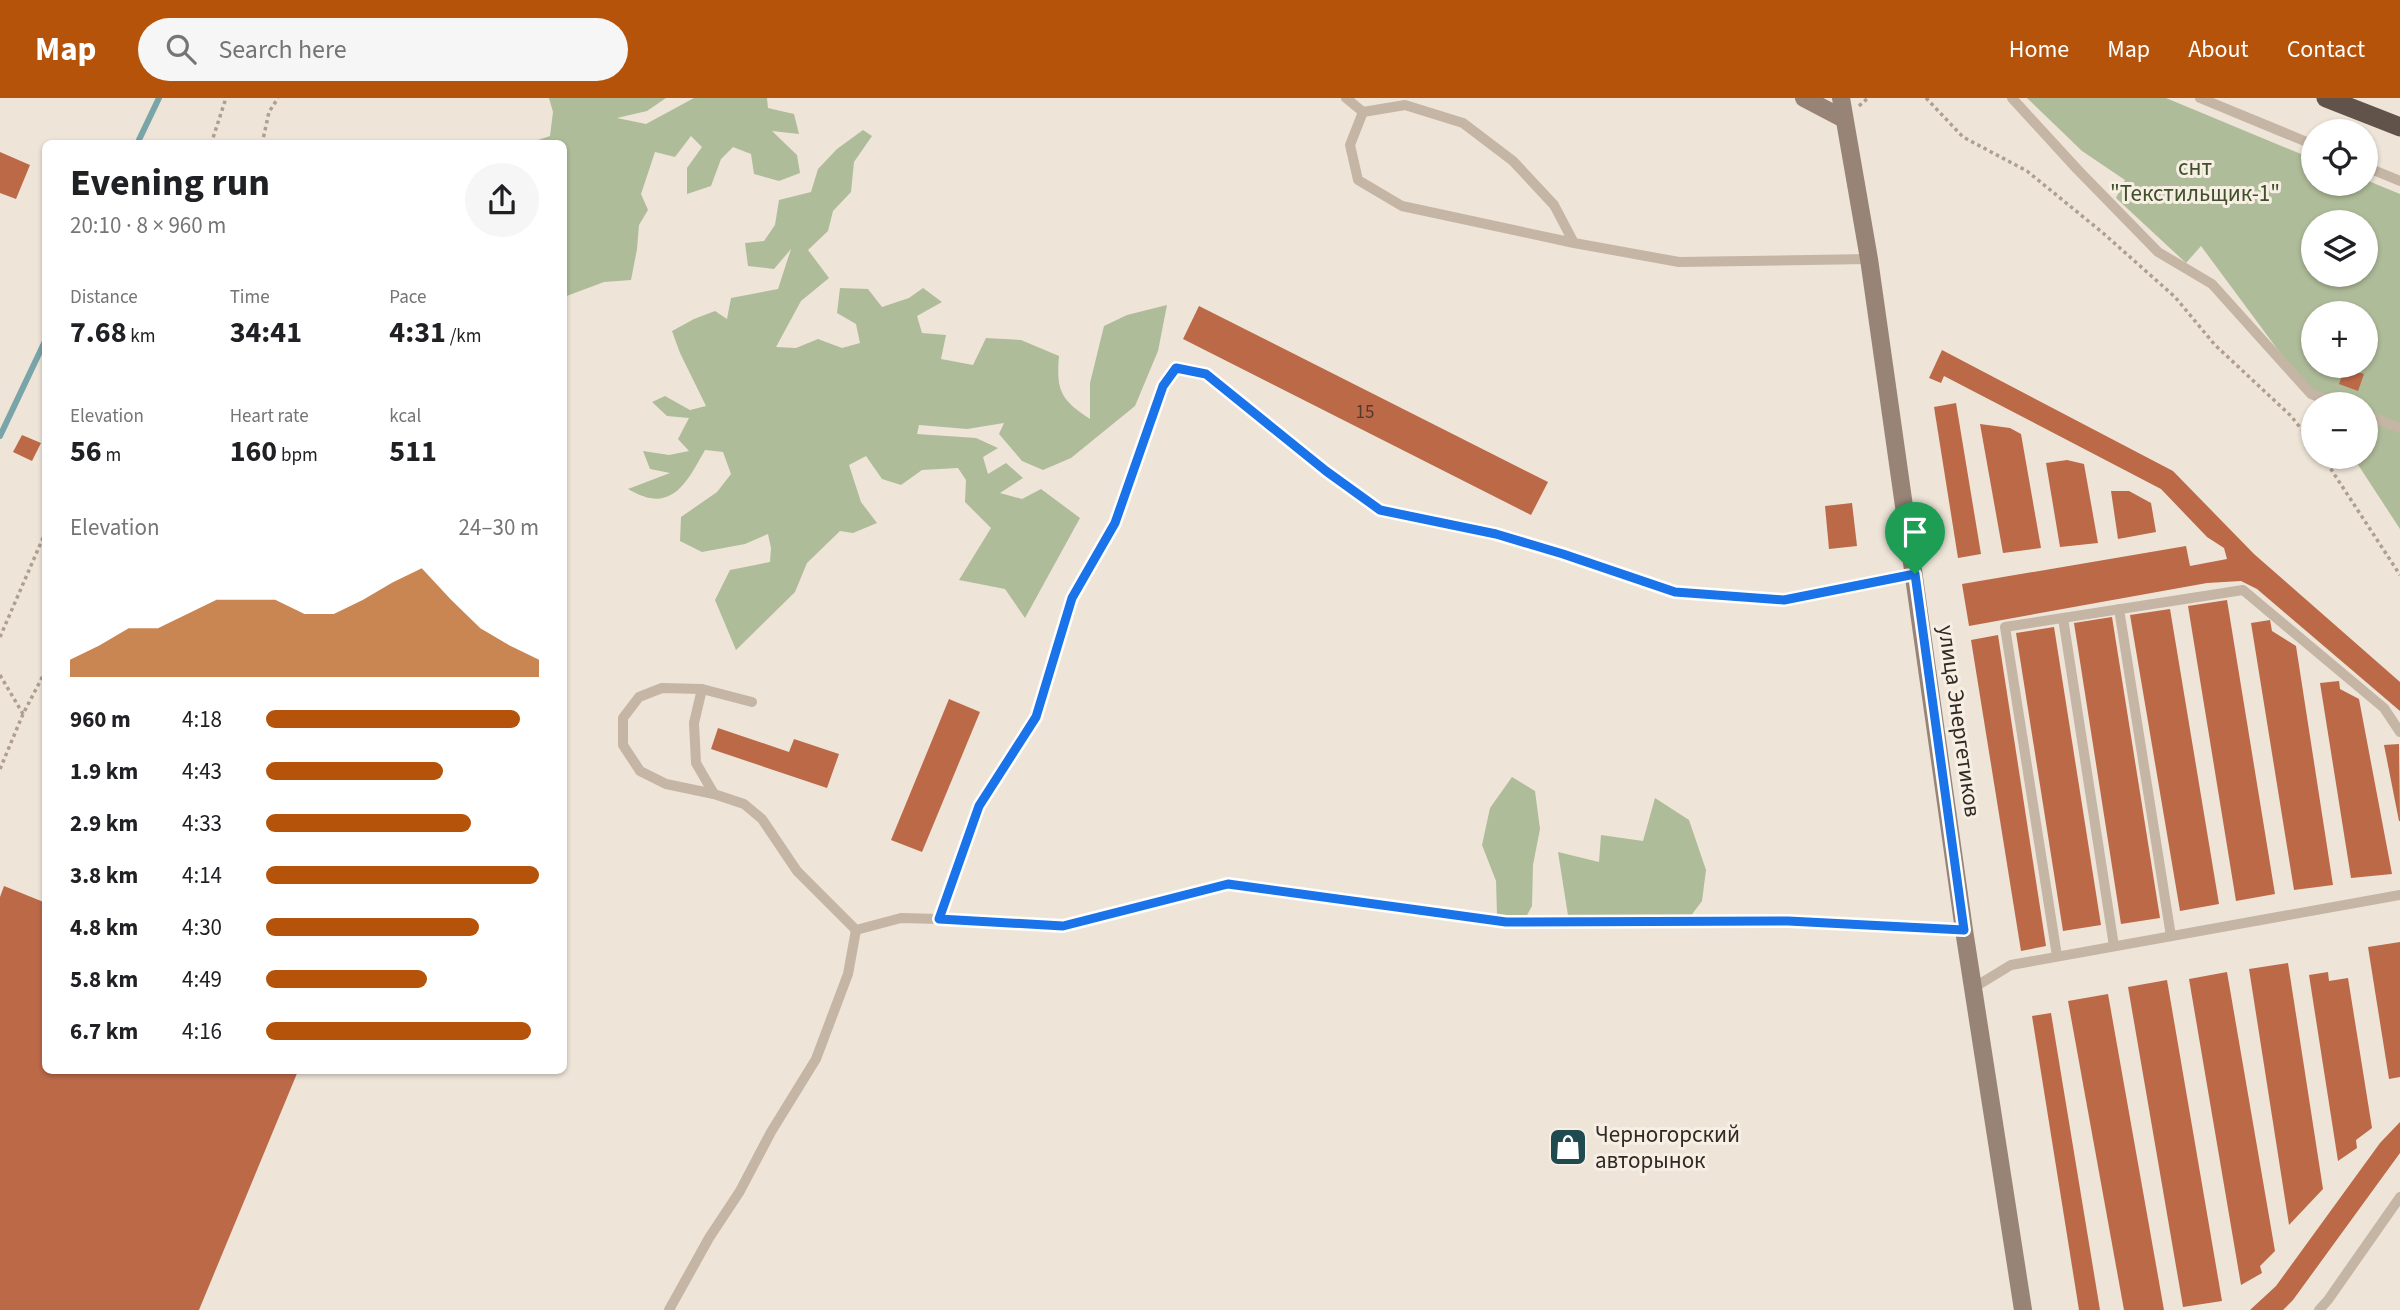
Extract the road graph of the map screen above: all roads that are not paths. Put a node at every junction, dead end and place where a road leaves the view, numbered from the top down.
1 (1346, 98) edge
2 (1804, 98) edge
3 (1841, 98) edge
4 (2012, 98) edge
5 (2200, 98) edge
6 (2326, 98) edge
7 (1363, 111) junction
8 (1844, 119) junction
9 (2400, 127) edge
10 (2301, 140) edge
11 (2378, 172) edge
12 (2400, 181) edge
13 (1574, 243) junction
14 (1869, 258) junction
15 (2309, 392) edge
16 (2378, 420) edge
17 (2400, 428) edge
18 (2119, 609) junction
19 (2063, 618) junction
20 (702, 689) junction
21 (752, 702) dead end
22 (2400, 732) edge
23 (714, 794) junction
24 (2400, 895) edge
25 (939, 919) road end
26 (856, 930) junction
27 (2171, 936) junction
28 (2114, 946) junction
29 (2057, 956) junction
30 (1973, 988) junction
31 (2400, 1197) edge
32 (669, 1310) edge
33 (2023, 1310) edge
34 (2319, 1310) edge

1 - 7 lane
2 - 8 main road
3 - 8 main road, улица Энергетиков
4 - 15 lane
5 - 10 lane
6 - 9 highway
7 - 13 lane
7 - 13 lane
8 - 14 main road, улица Энергетиков
11 - 12 lane
13 - 14 lane
14 - 30 main road, улица Энергетиков
16 - 17 lane
18 - 19 lane
18 - 22 lane
18 - 27 lane
19 - 28 lane
19 - 29 lane
20 - 21 lane
20 - 23 lane
20 - 23 lane
23 - 26 lane
24 - 27 lane
25 - 26 lane
26 - 32 lane
27 - 28 lane
28 - 29 lane
29 - 30 lane
30 - 33 main road, улица Энергетиков
31 - 34 lane

